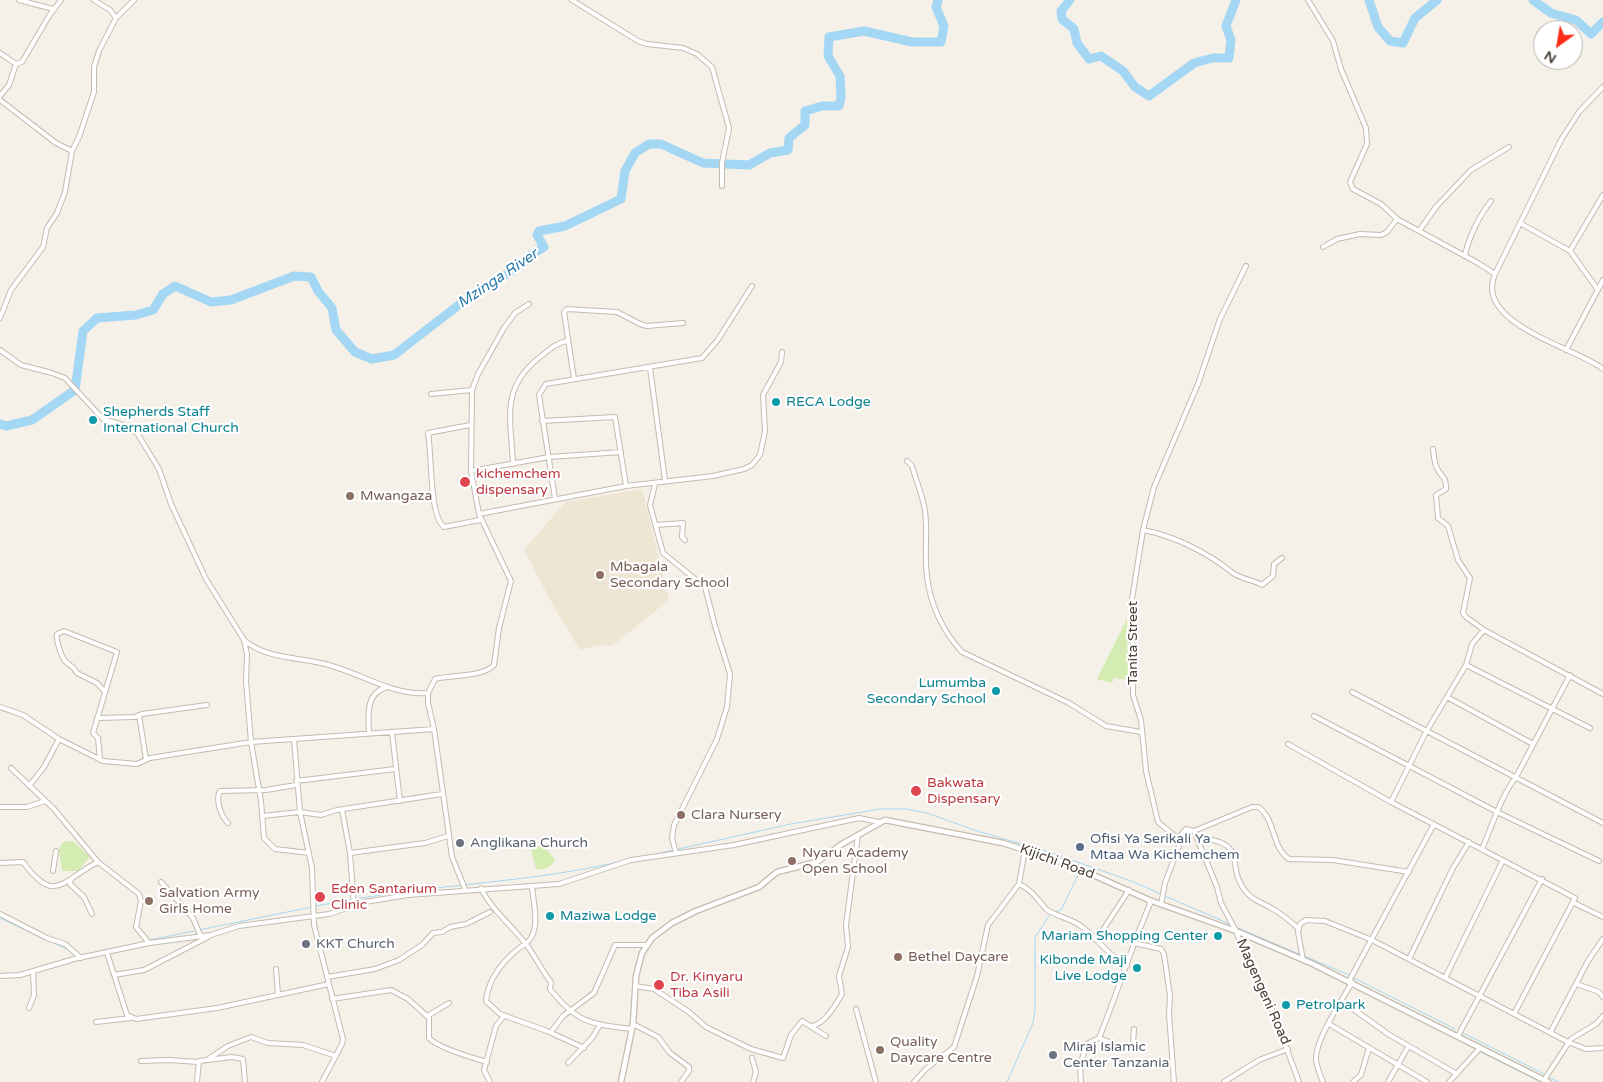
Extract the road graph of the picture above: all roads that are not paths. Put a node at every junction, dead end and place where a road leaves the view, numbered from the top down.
1 (19, 0) edge
2 (61, 0) edge
3 (94, 0) edge
4 (134, 0) edge
5 (572, 0) edge
6 (1308, 0) edge
7 (53, 10) junction
8 (116, 18) junction
9 (0, 53) edge
10 (16, 64) junction
11 (1603, 88) edge
12 (0, 98) edge
13 (1509, 147) dead end
14 (72, 151) junction
15 (722, 186) dead end
16 (1603, 194) edge
17 (1491, 201) dead end
18 (1397, 219) junction
19 (1520, 223) junction
20 (1419, 231) junction
21 (1323, 247) dead end
22 (1570, 251) junction
23 (1464, 255) junction
24 (1246, 266) dead end
25 (1495, 274) junction
26 (1603, 280) edge
27 (752, 286) dead end
28 (1598, 290) junction
29 (529, 304) dead end
30 (0, 318) edge
31 (683, 323) dead end
32 (567, 341) junction
33 (0, 350) edge
34 (1566, 350) junction
35 (782, 352) dead end
36 (1603, 362) edge
37 (650, 368) junction
38 (1602, 368) edge
39 (574, 379) junction
40 (472, 390) junction
41 (431, 394) dead end
42 (542, 421) junction
43 (470, 425) junction
44 (1433, 449) dead end
45 (621, 452) junction
46 (549, 457) junction
47 (907, 461) dead end
48 (513, 464) junction
49 (471, 471) junction
50 (665, 480) junction
51 (655, 484) junction
52 (626, 486) junction
53 (555, 499) junction
54 (479, 514) junction
55 (480, 520) junction
56 (656, 525) junction
57 (1143, 530) junction
58 (685, 540) dead end
59 (1282, 558) dead end
60 (1484, 630) junction
61 (244, 640) junction
62 (1466, 665) junction
63 (1570, 675) junction
64 (388, 686) junction
65 (105, 692) junction
66 (1352, 692) dead end
67 (428, 693) junction
68 (1603, 694) edge
69 (1447, 697) junction
70 (207, 706) dead end
71 (0, 707) edge
72 (1553, 710) junction
73 (139, 715) junction
74 (1314, 716) dead end
75 (97, 718) junction
76 (1590, 728) dead end
77 (434, 729) junction
78 (369, 732) junction
79 (1141, 732) junction
80 (1426, 732) junction
81 (392, 733) junction
82 (59, 739) junction
83 (294, 739) junction
84 (251, 742) junction
85 (1288, 744) dead end
86 (1533, 744) junction
87 (146, 759) junction
88 (100, 760) junction
89 (1409, 767) junction
90 (10, 768) dead end
91 (395, 769) junction
92 (1516, 777) junction
93 (296, 783) junction
94 (29, 786) junction
95 (259, 789) junction
96 (442, 794) junction
97 (45, 801) junction
98 (400, 801) junction
99 (1392, 802) junction
100 (0, 807) edge
101 (342, 810) junction
102 (300, 812) junction
103 (1499, 813) junction
104 (262, 816) junction
105 (879, 822) junction
106 (1603, 823) edge
107 (228, 824) dead end
108 (1434, 824) junction
109 (1194, 830) junction
110 (858, 835) junction
111 (448, 836) junction
112 (1176, 837) junction
113 (1196, 837) junction
114 (1469, 842) junction
115 (1025, 849) junction
116 (1482, 849) junction
117 (56, 851) dead end
118 (309, 853) junction
119 (350, 853) junction
120 (676, 853) junction
121 (1503, 860) junction
122 (98, 862) junction
123 (1599, 862) dead end
124 (0, 863) edge
125 (54, 870) dead end
126 (1409, 872) junction
127 (70, 879) junction
128 (1542, 879) junction
129 (160, 882) dead end
130 (1019, 884) junction
131 (532, 886) junction
132 (481, 888) junction
133 (465, 889) junction
134 (1128, 890) junction
135 (1149, 900) junction
136 (1574, 903) junction
137 (1161, 904) junction
138 (354, 907) junction
139 (490, 912) dead end
140 (0, 914) edge
141 (92, 914) dead end
142 (313, 916) junction
143 (1603, 917) edge
144 (1298, 928) junction
145 (1236, 930) junction
146 (211, 935) junction
147 (200, 937) junction
148 (1097, 939) junction
149 (1603, 939) edge
150 (1372, 940) junction
151 (149, 943) junction
152 (1134, 943) junction
153 (526, 944) junction
154 (648, 945) junction
155 (107, 953) junction
156 (81, 958) junction
157 (1409, 959) junction
158 (1303, 960) junction
159 (1127, 966) junction
160 (276, 969) dead end
161 (33, 972) junction
162 (114, 975) junction
163 (0, 976) edge
164 (327, 977) junction
165 (1445, 978) junction
166 (1351, 981) junction
167 (329, 984) junction
168 (1577, 984) junction
169 (635, 986) junction
170 (278, 994) junction
171 (1480, 996) junction
172 (1603, 996) edge
173 (332, 999) junction
174 (1342, 1001) junction
175 (449, 1003) dead end
176 (29, 1008) dead end
177 (856, 1009) dead end
178 (569, 1011) junction
179 (1514, 1014) junction
180 (504, 1016) junction
181 (1603, 1016) edge
182 (428, 1017) junction
183 (131, 1018) junction
184 (96, 1022) dead end
185 (633, 1024) junction
186 (1329, 1024) junction
187 (600, 1025) junction
188 (812, 1026) junction
189 (1134, 1029) dead end
190 (632, 1030) junction
191 (551, 1032) junction
192 (1550, 1033) junction
193 (826, 1036) dead end
194 (1458, 1036) junction
195 (1099, 1038) junction
196 (1568, 1042) junction
197 (1408, 1046) junction
198 (584, 1048) junction
199 (1369, 1048) junction
200 (1480, 1048) junction
201 (1603, 1048) edge
202 (1288, 1049) junction
203 (336, 1056) junction
204 (752, 1058) dead end
205 (207, 1060) junction
206 (141, 1062) dead end
207 (198, 1062) junction
208 (487, 1062) junction
209 (568, 1063) dead end
210 (1398, 1064) junction
211 (1457, 1074) junction
212 (1546, 1081) edge
213 (197, 1082) edge
214 (246, 1082) edge
215 (322, 1082) edge
216 (490, 1082) edge
217 (621, 1082) edge
218 (680, 1082) edge
219 (753, 1082) edge
220 (876, 1082) edge
221 (914, 1082) edge
222 (1081, 1082) edge
223 (1174, 1082) edge
224 (1224, 1082) edge
225 (1299, 1082) edge
226 (1323, 1082) edge
227 (1353, 1082) edge
228 (1388, 1082) edge
229 (1427, 1082) edge
230 (1449, 1082) edge

1 - 7 street
2 - 7 street
3 - 8 street
4 - 8 street
5 - 15 street
6 - 18 street
7 - 10 street
8 - 14 street
9 - 10 street
10 - 12 street
11 - 19 street
12 - 14 street
13 - 20 street
14 - 30 street
16 - 22 street
17 - 23 street
18 - 20 street
18 - 21 street
19 - 22 street
19 - 25 street
20 - 23 street
22 - 28 street
23 - 25 street
24 - 57 street, Tanita Street
25 - 34 street
26 - 28 street
27 - 37 street
28 - 34 street
29 - 40 street
31 - 32 street
32 - 39 street
32 - 48 street
33 - 61 street
34 - 38 street
35 - 50 street
36 - 38 street
37 - 39 street
37 - 50 street
39 - 42 street
40 - 41 street
40 - 43 street
42 - 45 street
42 - 46 street
43 - 49 street
43 - 55 street
44 - 60 street
45 - 46 street
45 - 52 street
46 - 48 street
46 - 53 street
47 - 79 street
48 - 49 street
49 - 54 street
50 - 51 street
51 - 52 street
51 - 56 street
52 - 53 street
53 - 54 street
54 - 55 street
55 - 67 street
56 - 58 street
56 - 120 street
57 - 59 street
57 - 79 street, Tanita Street
60 - 62 street
60 - 63 street
61 - 64 street
61 - 84 street
62 - 69 street
62 - 72 street
63 - 68 street
63 - 72 street
64 - 67 street
64 - 78 street
65 - 65 street
65 - 75 street
66 - 80 street
67 - 77 street
69 - 80 street
69 - 86 street
70 - 73 street
71 - 82 street
72 - 76 street
72 - 86 street
73 - 75 street
73 - 87 street
74 - 89 street
75 - 88 street
77 - 81 street
77 - 96 street
78 - 81 street
78 - 83 street
79 - 112 street, Tanita Street
80 - 89 street
80 - 92 street
81 - 91 street
82 - 88 street
82 - 94 street
83 - 84 street
83 - 93 street
84 - 87 street
84 - 95 street
85 - 99 street
86 - 92 street
87 - 88 street
89 - 99 street
89 - 103 street
90 - 94 street
91 - 93 street
91 - 98 street
92 - 103 street
92 - 106 street
93 - 95 street
93 - 102 street
94 - 97 street
95 - 104 street
95 - 107 street
96 - 98 street
96 - 111 street
97 - 100 street
97 - 122 street
98 - 101 street
99 - 108 street
101 - 102 street
101 - 119 street
102 - 104 street
102 - 118 street
103 - 116 street
103 - 123 street
104 - 118 street
105 - 110 street
105 - 115 street, Kijichi Road
105 - 120 street
108 - 114 street
108 - 126 street
109 - 112 street
109 - 113 street
109 - 126 street
110 - 154 street
110 - 188 street
111 - 119 street
111 - 133 street
112 - 137 street
113 - 144 street
113 - 145 street
114 - 116 street
114 - 157 street
115 - 130 street
115 - 134 street, Kijichi Road
116 - 121 street
117 - 125 street
118 - 142 street
119 - 138 street
120 - 131 street
121 - 128 street
121 - 165 street
122 - 127 street
122 - 151 street
124 - 127 street
126 - 150 street
127 - 141 street
128 - 136 street
128 - 171 street
129 - 147 street
130 - 148 street
130 - 221 street
131 - 132 street
131 - 153 street
132 - 133 street
132 - 153 street
133 - 138 street
134 - 135 street, Kijichi Road
134 - 148 street
135 - 137 street, Kijichi Road
135 - 152 street
136 - 143 street
136 - 179 street
137 - 145 street, Kijichi Road
138 - 142 street
139 - 164 street
140 - 156 street
142 - 146 street
142 - 164 street
144 - 150 street
144 - 158 street
145 - 158 street, Kijichi Road
145 - 202 street, Magengeni Road
146 - 147 street
146 - 162 street
147 - 151 street
148 - 159 street
149 - 168 street
150 - 157 street
150 - 166 street
151 - 155 street
152 - 159 street
152 - 223 street
153 - 178 street
153 - 180 street
154 - 169 street
154 - 178 street
155 - 156 street
155 - 162 street
156 - 161 street
157 - 165 street
158 - 166 street, Kijichi Road
159 - 195 street
160 - 170 street
161 - 163 street
161 - 176 street
162 - 183 street
164 - 167 street
165 - 171 street
166 - 174 street
166 - 194 street, Kijichi Road
167 - 170 street
167 - 173 street
168 - 172 street
168 - 192 street
169 - 185 street
169 - 188 street
170 - 183 street
171 - 179 street
171 - 194 street
173 - 182 street
173 - 203 street
174 - 186 street
174 - 197 street
175 - 182 street
177 - 220 street
178 - 187 street
178 - 191 street
179 - 192 street
180 - 191 street
180 - 208 street
181 - 196 street
182 - 208 street
183 - 184 street
185 - 190 street
185 - 218 street
186 - 199 street
186 - 226 street
187 - 190 street
187 - 198 street
188 - 193 street
189 - 195 street
190 - 217 street
191 - 198 street
192 - 196 street
194 - 200 street, Kijichi Road
195 - 222 street
196 - 201 street
196 - 212 street
197 - 210 street
197 - 211 street
198 - 209 street
199 - 210 street
199 - 227 street
200 - 211 street
200 - 212 street, Kijichi Road
202 - 224 street
202 - 225 street, Magengeni Road
203 - 205 street
203 - 215 street
204 - 219 street
205 - 207 street
205 - 214 street
206 - 207 street
207 - 213 street
208 - 216 street
210 - 228 street
210 - 229 street
211 - 230 street

